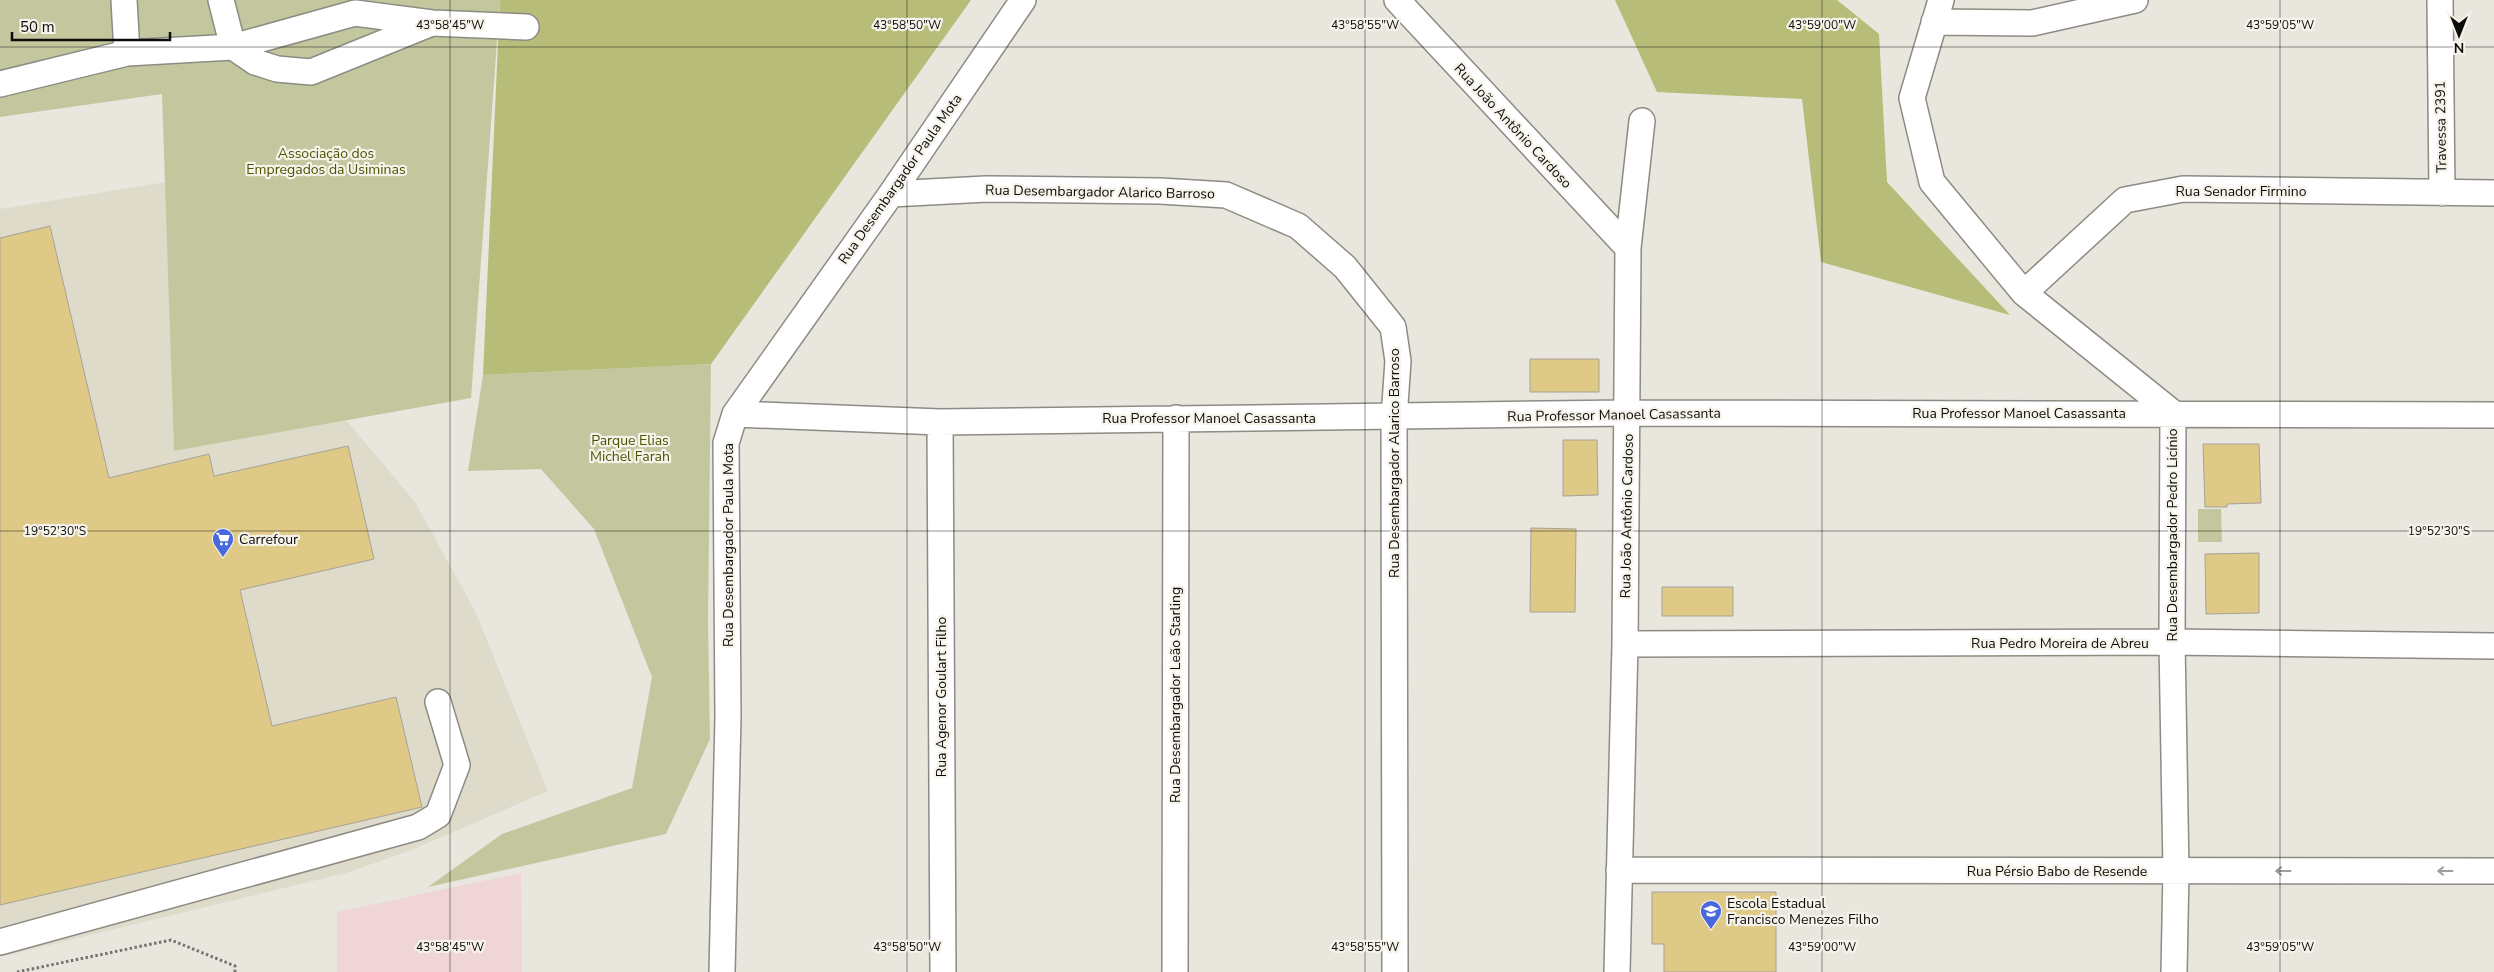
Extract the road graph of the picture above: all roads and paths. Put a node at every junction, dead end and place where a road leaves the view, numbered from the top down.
1 (124, 0) edge
2 (222, 0) edge
3 (1023, 0) edge
4 (2135, 0) edge
5 (2440, 0) edge
6 (1400, 1) edge
7 (349, 6) edge
8 (1938, 11) edge
9 (432, 23) junction
10 (526, 27) dead end
11 (233, 47) junction
12 (127, 53) junction
13 (0, 84) edge
14 (1642, 121) dead end
15 (2442, 193) junction
16 (2494, 193) edge
17 (891, 194) junction
18 (1628, 248) junction
19 (2024, 293) junction
20 (2173, 413) junction
21 (735, 414) junction
22 (1628, 414) junction
23 (2494, 415) edge
24 (1176, 418) junction
25 (1394, 418) junction
26 (940, 422) junction
27 (2172, 642) junction
28 (1625, 644) junction
29 (2494, 646) edge
30 (438, 702) dead end
31 (1619, 870) junction
32 (2176, 871) junction
33 (2494, 871) edge
34 (0, 942) edge
35 (17, 972) edge
36 (235, 972) edge
37 (722, 972) edge
38 (943, 972) edge
39 (1175, 972) edge
40 (1395, 972) edge
41 (1617, 972) edge
42 (2174, 972) edge

1 - 12 street
2 - 11 street
3 - 17 street, Rua Desembargador Paula Mota
4 - 8 street
5 - 15 street, Travessa 2391
6 - 18 street, Rua João Antônio Cardoso
7 - 9 street
7 - 11 street
8 - 19 street, Rua Desembargador Pedro Licínio
9 - 10 street
9 - 11 street
11 - 12 street
12 - 13 street
14 - 18 street
15 - 16 street, Rua Senador Firmino
15 - 19 street, Rua Senador Firmino
17 - 21 street, Rua Desembargador Paula Mota
17 - 25 street, Rua Desembargador Alarico Barroso
18 - 22 street, Rua João Antônio Cardoso
19 - 20 street, Rua Desembargador Pedro Licínio
20 - 22 street, Rua Professor Manoel Casassanta
20 - 23 street, Rua Professor Manoel Casassanta
20 - 27 street, Rua Desembargador Pedro Licínio
21 - 26 street, Rua Professor Manoel Casassanta
21 - 37 street, Rua Desembargador Paula Mota
22 - 25 street, Rua Professor Manoel Casassanta
22 - 28 street, Rua João Antônio Cardoso
24 - 25 street, Rua Professor Manoel Casassanta
24 - 26 street, Rua Professor Manoel Casassanta
24 - 39 street, Rua Desembargador Leão Starling
25 - 40 street, Rua Desembargador Alarico Barroso
26 - 38 street, Rua Agenor Goulart Filho
27 - 28 street, Rua Pedro Moreira de Abreu
27 - 29 street, Rua Pedro Moreira de Abreu
27 - 32 street, Rua Desembargador Pedro Licínio
28 - 31 street, Rua João Antônio Cardoso
30 - 34 street
31 - 32 street, Rua Pérsio Babo de Resende
31 - 41 street, Rua João Antônio Cardoso
33 -> 32 street, Rua Pérsio Babo de Resende
32 - 42 street, Rua Desembargador Pedro Licínio
35 - 36 path

